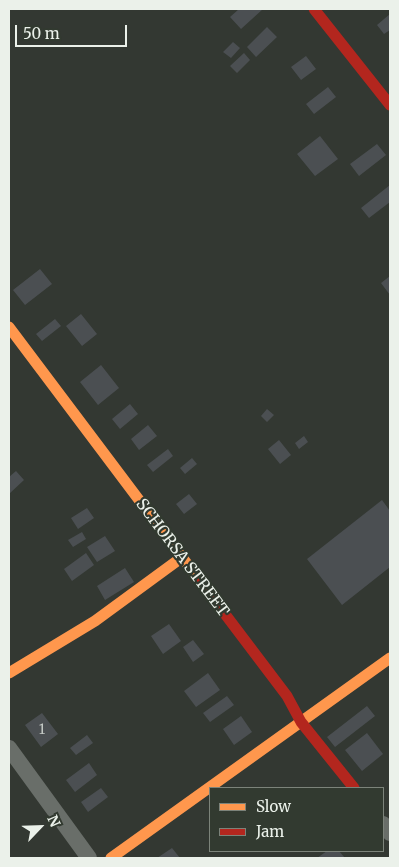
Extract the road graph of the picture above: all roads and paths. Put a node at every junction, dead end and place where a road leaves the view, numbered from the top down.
1 (314, 9) edge
2 (390, 105) edge
3 (9, 327) edge
4 (181, 558) junction
5 (390, 658) edge
6 (9, 673) edge
7 (301, 722) junction
8 (9, 748) edge
9 (211, 787) edge
10 (353, 787) edge
11 (209, 788) edge
12 (89, 858) edge
13 (112, 858) edge

1 - 2 street
3 - 4 street, SCHORSA STREET
4 - 6 street
4 - 7 street, SCHORSA STREET
5 - 7 street
7 - 9 street
7 - 10 street, SCHORSA STREET
8 - 12 street
11 - 13 street

